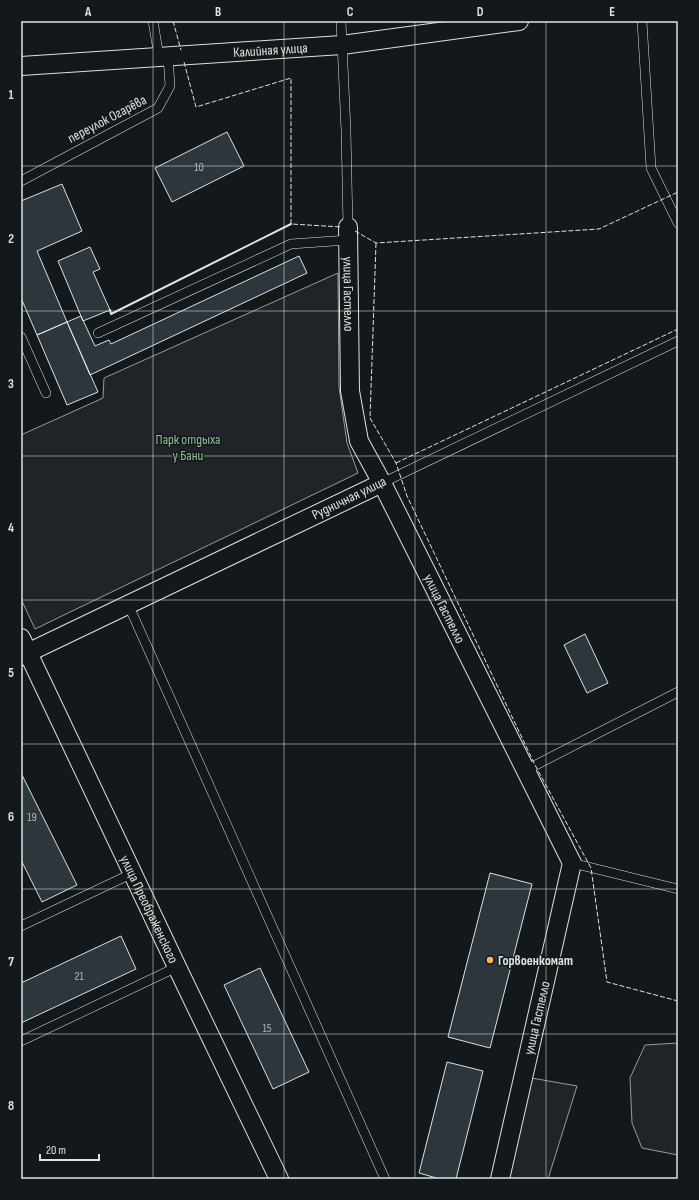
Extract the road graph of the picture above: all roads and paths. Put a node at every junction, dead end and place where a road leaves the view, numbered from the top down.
1 (153, 21) edge
2 (341, 21) edge
3 (519, 21) edge
4 (642, 21) edge
5 (342, 45) junction
6 (163, 57) junction
7 (21, 66) edge
8 (21, 181) edge
9 (678, 223) edge
10 (348, 233) junction
11 (98, 333) dead end
12 (21, 337) edge
13 (678, 341) edge
14 (46, 393) dead end
15 (382, 482) junction
16 (128, 604) junction
17 (23, 649) edge
18 (678, 692) edge
19 (526, 770) junction
20 (572, 863) junction
21 (133, 873) junction
22 (678, 889) edge
23 (21, 926) edge
24 (177, 967) junction
25 (21, 1041) edge
26 (280, 1179) edge
27 (385, 1179) edge
28 (500, 1179) edge

1 - 6 lane, переулок Огарёва
2 - 5 lane, улица Гастелло
3 - 5 street, Калийная улица
4 - 9 lane
5 - 6 street, Калийная улица
5 - 10 lane, улица Гастелло
6 - 7 street, Калийная улица
6 - 8 lane, переулок Огарёва
10 - 11 lane
10 - 15 street, улица Гастелло
12 - 14 lane
13 - 15 lane, Рудничная улица
15 - 16 street, Рудничная улица
15 - 19 street, улица Гастелло
16 - 17 street, Рудничная улица
16 - 27 lane
17 - 21 street, улица Преображенского
18 - 19 lane
19 - 20 street, улица Гастелло
20 - 22 lane
20 - 28 street, улица Гастелло
21 - 23 lane
21 - 24 street, улица Преображенского
24 - 25 lane
24 - 26 street, улица Преображенского

